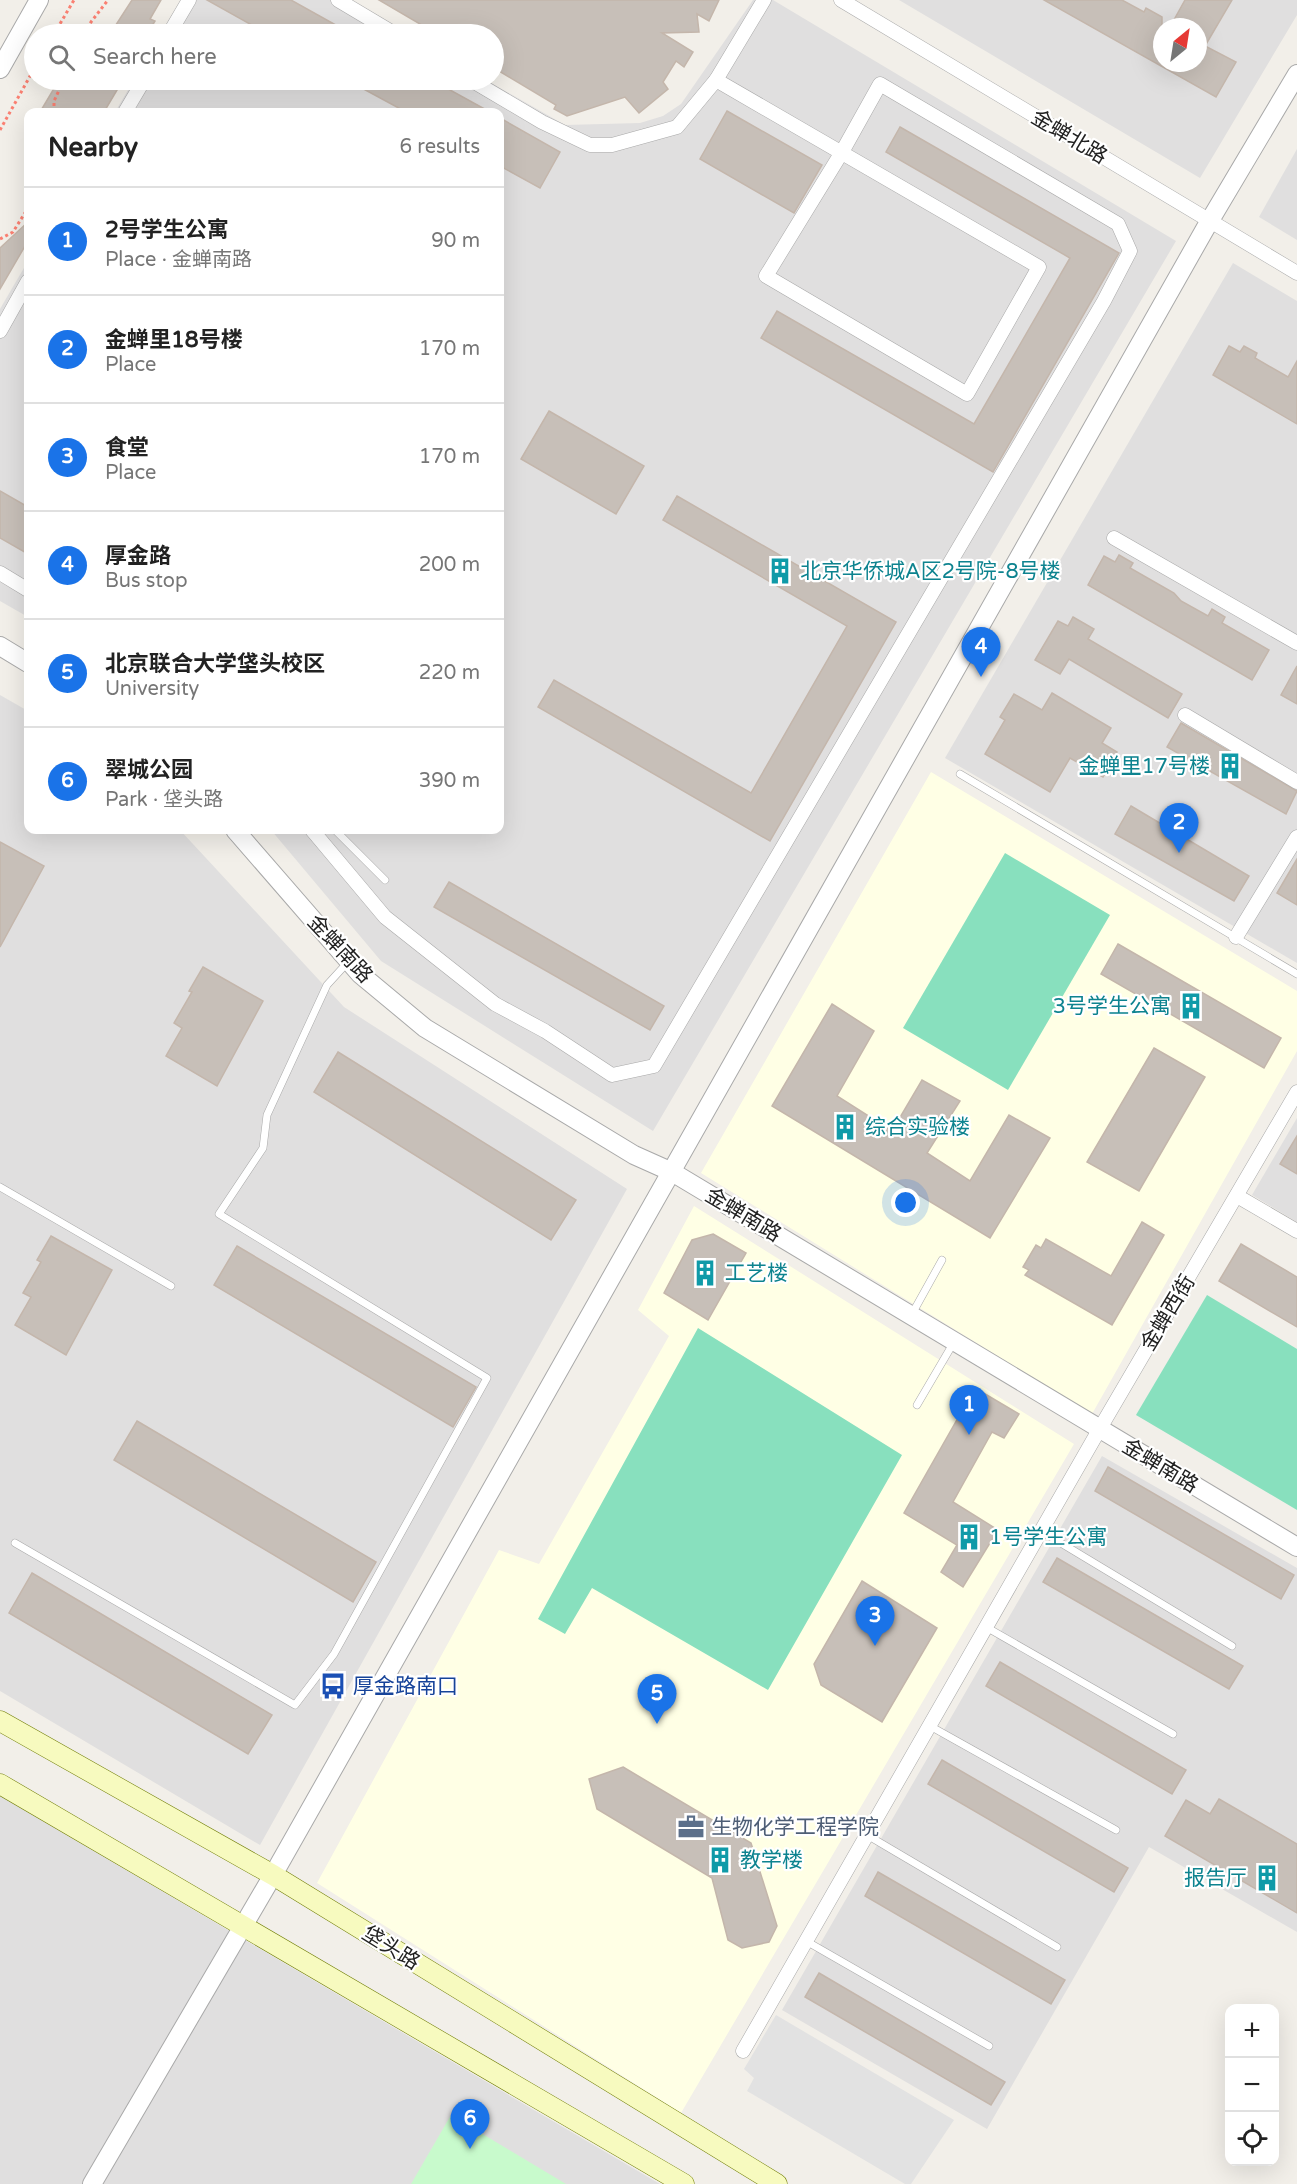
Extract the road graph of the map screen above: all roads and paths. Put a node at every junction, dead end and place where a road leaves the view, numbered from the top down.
1 (39, 0) edge
2 (74, 0) edge
3 (108, 0) edge
4 (189, 0) edge
5 (338, 0) edge
6 (764, 0) edge
7 (841, 0) edge
8 (25, 24) edge
9 (60, 24) edge
10 (90, 24) edge
11 (175, 24) edge
12 (378, 24) edge
13 (24, 27) edge
14 (0, 69) edge
15 (1297, 74) edge
16 (716, 80) junction
17 (24, 87) edge
18 (59, 90) edge
19 (138, 90) edge
20 (488, 90) edge
21 (54, 108) edge
22 (127, 108) edge
23 (0, 130) edge
24 (842, 152) junction
25 (24, 214) edge
26 (1209, 222) junction
27 (0, 239) edge
28 (1297, 273) edge
29 (24, 288) edge
30 (0, 331) edge
31 (1114, 538) dead end
32 (0, 573) edge
33 (24, 588) edge
34 (1297, 643) edge
35 (0, 646) edge
36 (24, 661) edge
37 (1185, 715) dead end
38 (960, 774) dead end
39 (1297, 782) edge
40 (238, 834) edge
41 (315, 834) edge
42 (339, 834) edge
43 (1297, 836) edge
44 (385, 880) dead end
45 (1236, 937) junction
46 (348, 962) junction
47 (1297, 974) edge
48 (1297, 1092) edge
49 (672, 1172) junction
50 (0, 1187) edge
51 (1237, 1196) junction
52 (1297, 1231) edge
53 (942, 1260) dead end
54 (171, 1286) dead end
55 (910, 1316) junction
56 (954, 1342) junction
57 (917, 1405) dead end
58 (1099, 1430) junction
59 (1041, 1531) junction
60 (15, 1543) dead end
61 (1297, 1547) edge
62 (986, 1628) junction
63 (1232, 1646) dead end
64 (0, 1721) edge
65 (930, 1726) junction
66 (1173, 1734) dead end
67 (0, 1784) edge
68 (1116, 1830) dead end
69 (867, 1835) junction
70 (273, 1875) junction
71 (243, 1925) junction
72 (806, 1941) junction
73 (1057, 1947) dead end
74 (989, 2046) dead end
75 (743, 2051) dead end
76 (92, 2184) edge
77 (684, 2184) edge
78 (777, 2184) edge

1 - 8 street
2 - 9 path
3 - 10 path
4 - 11 street
5 - 12 street
6 - 16 street
7 - 26 street, 金蝉北路
13 - 14 street
15 - 26 street
16 - 20 street
16 - 24 street
17 - 23 path
18 - 21 path
19 - 22 street
24 - 24 street
24 - 41 street
25 - 27 path
26 - 28 street, 金蝉北路
26 - 49 street
29 - 30 street
31 - 34 street
32 - 33 street
35 - 36 street
37 - 39 street
38 - 45 lane
40 - 46 street, 金蝉南路
42 - 44 lane
43 - 45 street
45 - 47 lane
46 - 49 street, 金蝉南路
46 - 60 lane
48 - 51 street, 金蝉西街
49 - 55 street, 金蝉南路
49 - 70 street
50 - 54 lane
51 - 52 street
51 - 58 street, 金蝉西街
53 - 55 lane
55 - 56 street, 金蝉南路
56 - 57 lane
56 - 58 street, 金蝉南路
58 - 59 street, 金蝉西街
58 - 61 street, 金蝉南路
59 - 62 street, 金蝉西街
59 - 63 lane
62 - 65 street, 金蝉西街
62 - 66 lane
64 - 70 main road, 垡头路
65 - 68 lane
65 - 69 street, 金蝉西街
67 - 71 main road
69 - 72 street, 金蝉西街
69 - 73 lane
70 - 71 street
70 - 78 main road, 垡头路
71 - 76 street
71 - 77 main road
72 - 74 lane
72 - 75 street, 金蝉西街

